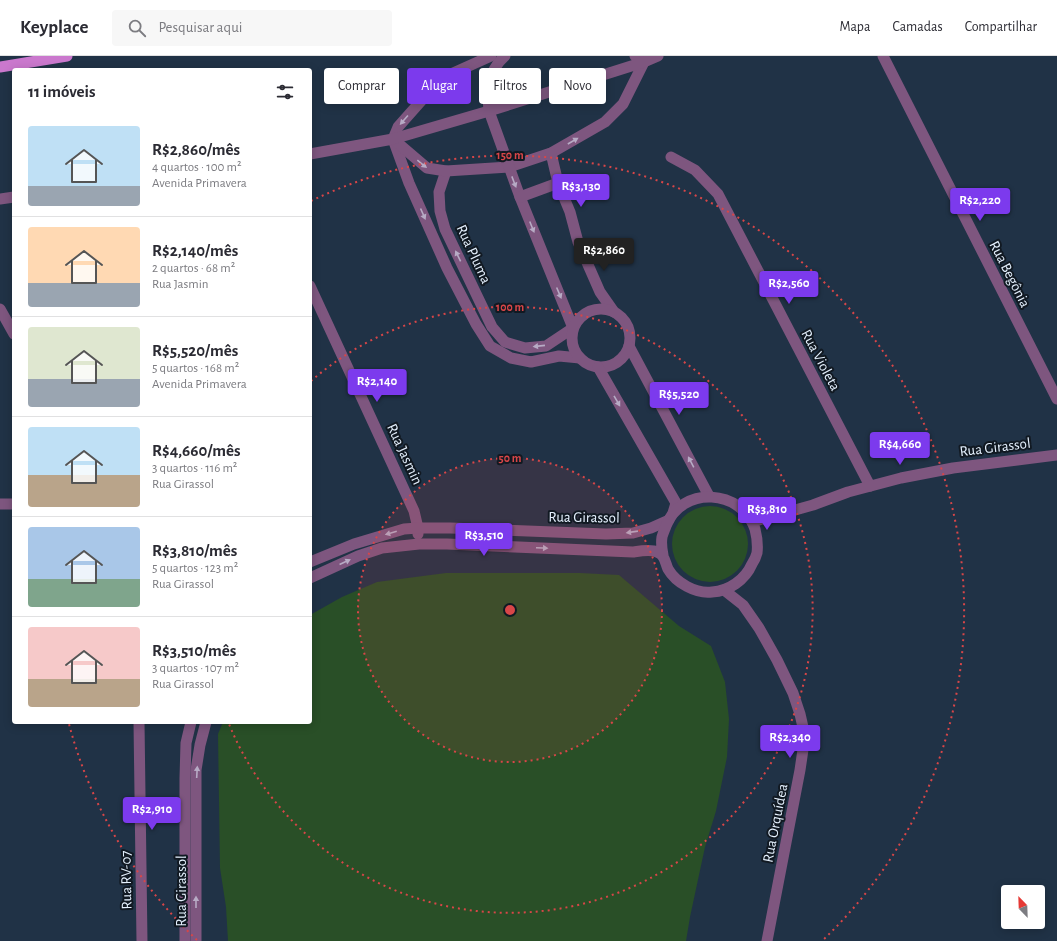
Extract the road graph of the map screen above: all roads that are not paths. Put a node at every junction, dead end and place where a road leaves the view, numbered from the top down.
1 (67, 56) edge
2 (491, 56) edge
3 (505, 56) edge
4 (658, 56) edge
5 (883, 56) edge
6 (639, 59) edge
7 (0, 67) edge
8 (489, 111) junction
9 (393, 139) junction
10 (551, 153) junction
11 (312, 154) edge
12 (671, 157) dead end
13 (508, 166) junction
14 (446, 171) junction
15 (558, 183) junction
16 (12, 197) edge
17 (520, 197) junction
18 (0, 198) edge
19 (312, 290) edge
20 (0, 309) edge
21 (614, 312) junction
22 (573, 328) junction
23 (12, 330) edge
24 (629, 346) junction
25 (580, 358) junction
26 (598, 367) junction
27 (1057, 399) edge
28 (1057, 455) edge
29 (870, 486) junction
30 (709, 496) junction
31 (0, 504) edge
32 (12, 504) edge
33 (671, 516) junction
34 (752, 522) junction
35 (418, 528) junction
36 (419, 544) junction
37 (663, 555) junction
38 (312, 561) edge
39 (312, 577) edge
40 (724, 590) junction
41 (139, 724) edge
42 (191, 724) edge
43 (205, 724) edge
44 (142, 941) edge
45 (185, 941) edge
46 (196, 941) edge
47 (767, 941) edge

1 - 7 main road
2 -> 9 street
3 - 8 street
4 - 6 street
5 - 27 street, Rua Begônia
6 - 8 street
10 -> 6 street
8 - 9 street
8 - 13 street
9 - 11 street
9 -> 14 street
9 -> 25 street
10 - 13 street
10 - 15 street
12 - 29 street, Rua Violeta
13 - 14 street
13 -> 17 street
22 -> 14 street, Rua Pluma
15 - 17 street
15 - 21 street
16 - 18 street
17 -> 22 street
19 - 35 street, Rua Jasmin
20 - 23 street
21 - 22 street
21 - 24 street
22 - 25 street
24 - 26 street
30 -> 24 street
25 - 26 street
26 -> 33 street
28 - 29 street, Rua Girassol
29 - 34 street, Rua Girassol
30 - 33 street, Rua Girassol
30 - 34 street, Rua Girassol
31 - 32 street
33 -> 35 street, Rua Girassol
33 - 37 street, Rua Girassol
34 - 40 street, Rua Girassol
35 - 36 street, Rua Jasmin
35 -> 38 street, Rua Girassol
36 -> 37 street
39 -> 36 street
37 - 40 street, Rua Girassol
40 - 47 street, Rua Orquídea
41 - 44 street, Rua RV-07
42 - 45 street, Rua Girassol
46 -> 43 street, Rua Girassol

